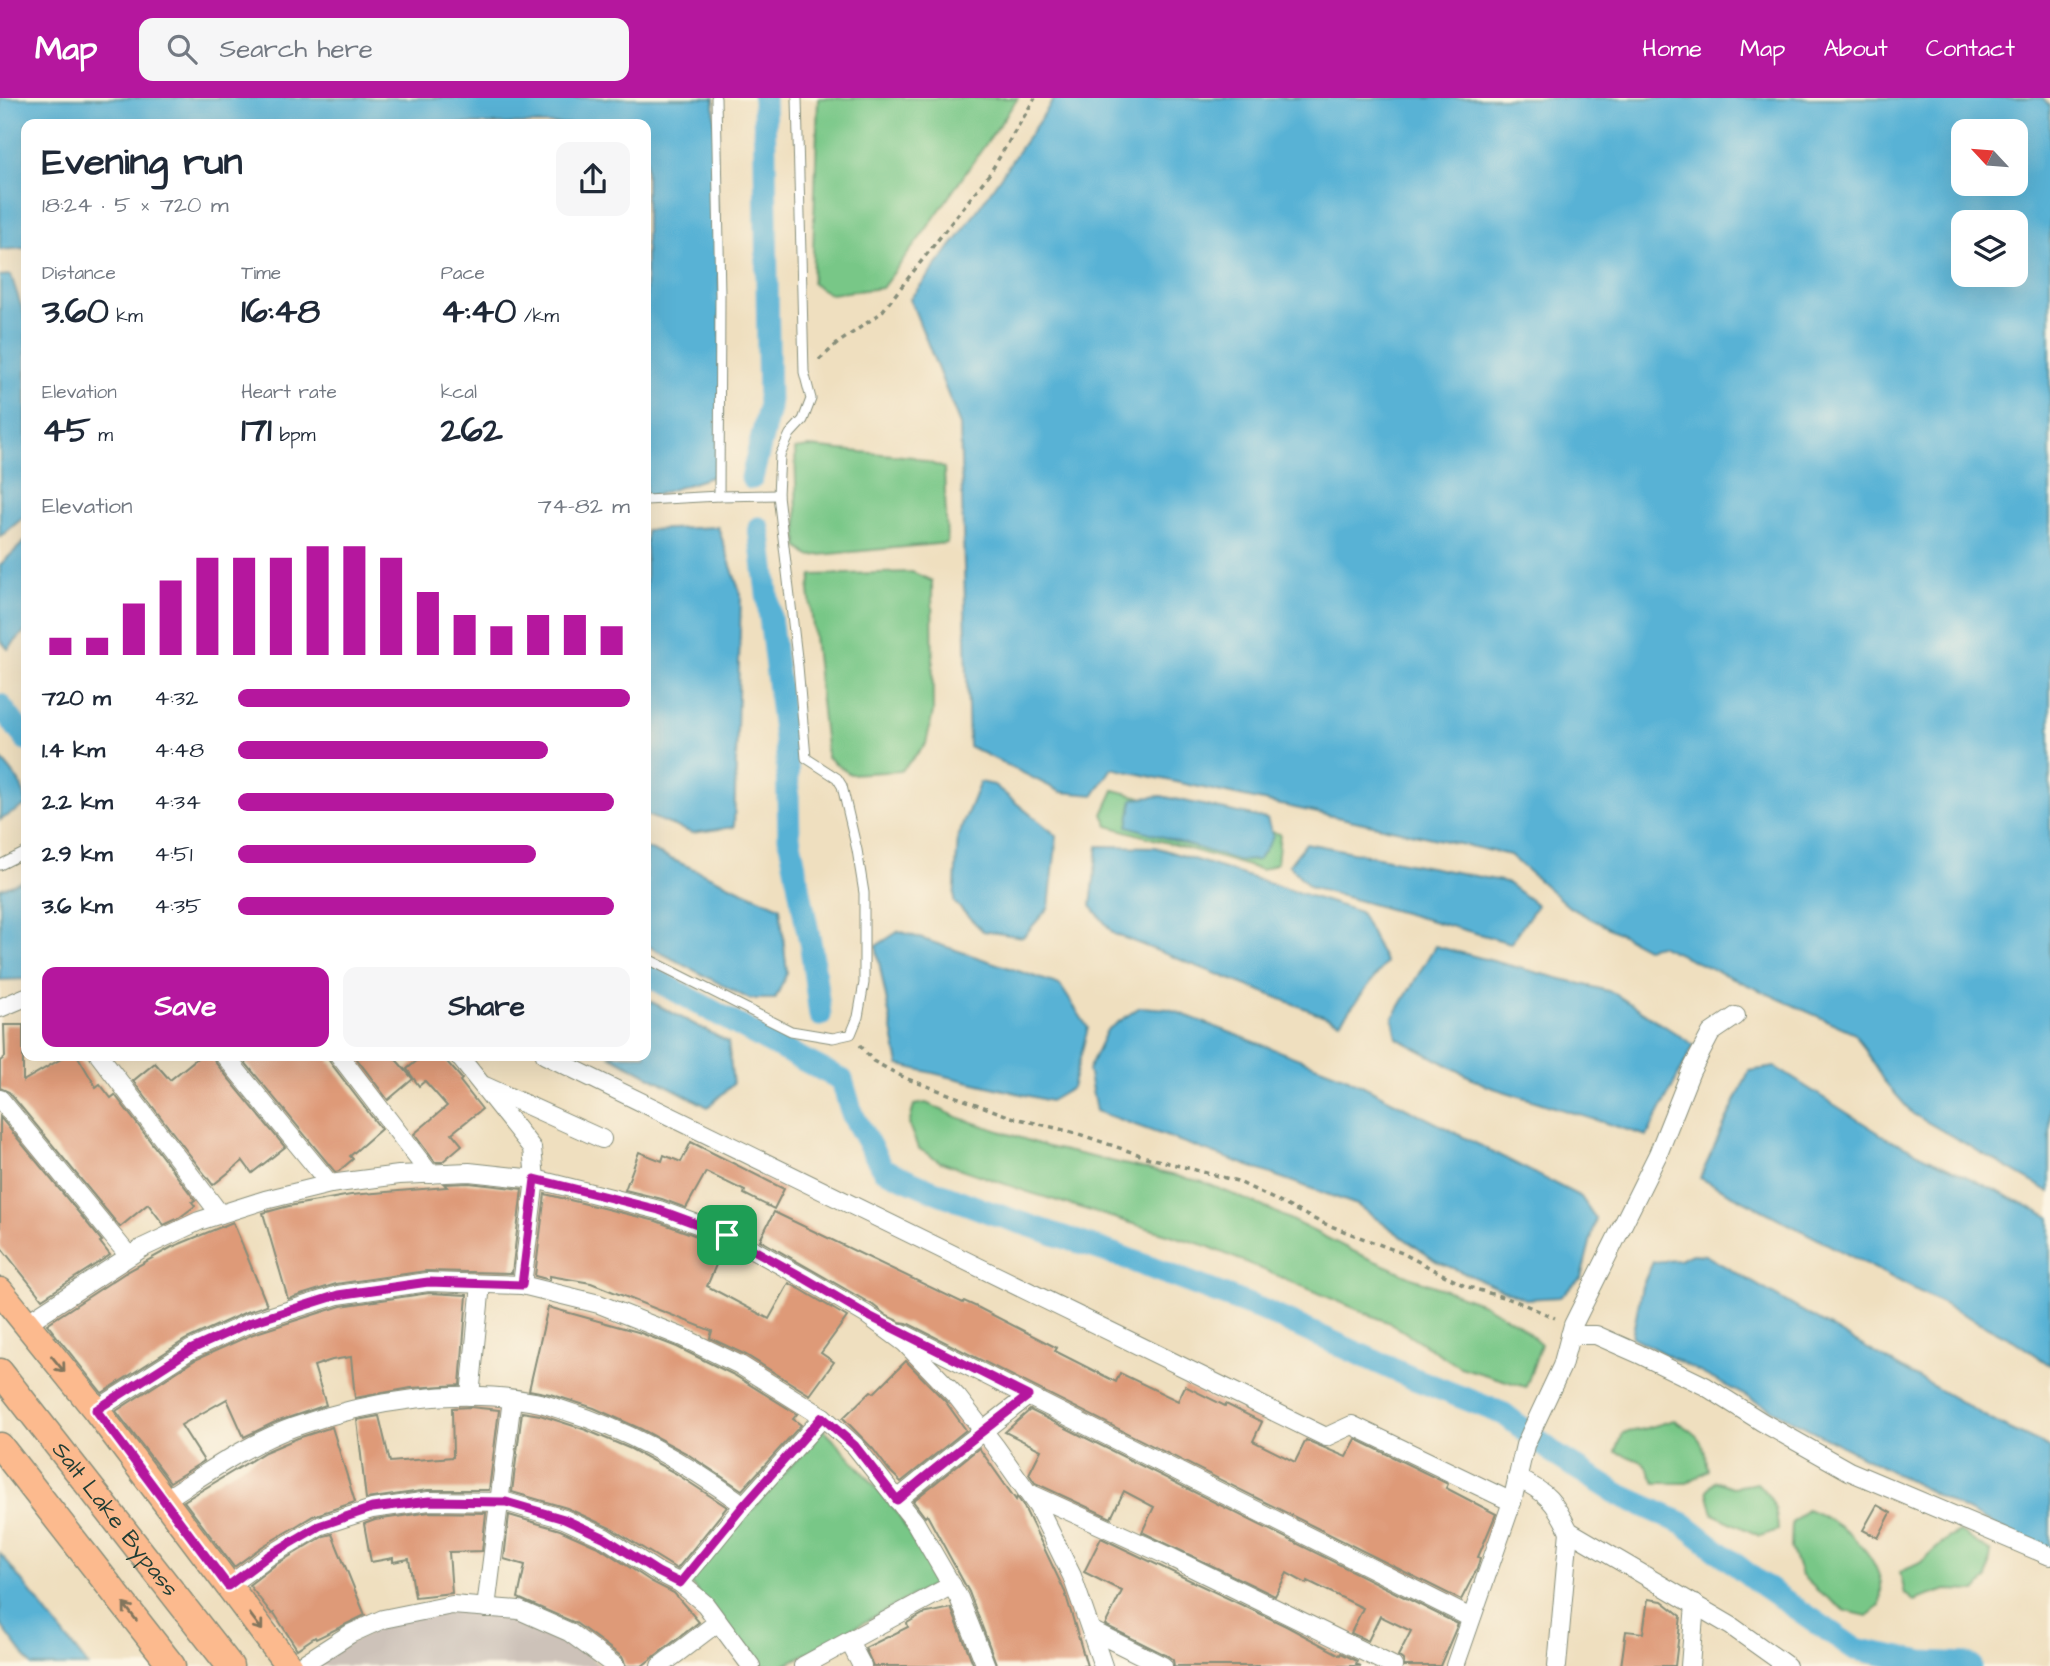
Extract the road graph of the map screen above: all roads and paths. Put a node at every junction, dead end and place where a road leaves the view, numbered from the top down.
1 (716, 98) edge
2 (797, 98) edge
3 (1035, 98) edge
4 (804, 372) junction
5 (778, 495) junction
6 (719, 496) junction
7 (651, 500) edge
8 (21, 854) edge
9 (0, 865) edge
10 (651, 960) edge
11 (21, 999) edge
12 (0, 1008) edge
13 (1736, 1016) dead end
14 (851, 1034) junction
15 (104, 1061) edge
16 (229, 1061) edge
17 (344, 1061) edge
18 (463, 1061) edge
19 (557, 1061) edge
20 (482, 1085) junction
21 (0, 1100) edge
22 (602, 1139) dead end
23 (430, 1174) junction
24 (535, 1179) junction
25 (330, 1184) junction
26 (220, 1214) junction
27 (129, 1256) junction
28 (481, 1284) junction
29 (522, 1285) junction
30 (0, 1292) edge
31 (867, 1315) junction
32 (25, 1324) junction
33 (1571, 1330) junction
34 (0, 1372) edge
35 (470, 1396) junction
36 (1028, 1396) junction
37 (512, 1399) junction
38 (96, 1410) junction
39 (822, 1417) junction
40 (984, 1432) junction
41 (0, 1446) edge
42 (1517, 1478) junction
43 (1027, 1492) junction
44 (163, 1500) junction
45 (897, 1500) junction
46 (498, 1502) junction
47 (1512, 1502) junction
48 (744, 1505) junction
49 (1569, 1531) junction
50 (2050, 1556) edge
51 (680, 1583) junction
52 (952, 1585) junction
53 (228, 1586) junction
54 (1695, 1604) junction
55 (486, 1608) junction
56 (1471, 1618) junction
57 (718, 1622) junction
58 (1091, 1630) junction
59 (849, 1641) junction
60 (172, 1666) edge
61 (230, 1666) edge
62 (289, 1666) edge
63 (300, 1666) edge
64 (615, 1666) edge
65 (660, 1666) edge
66 (751, 1666) edge
67 (803, 1666) edge
68 (862, 1666) edge
69 (986, 1666) edge
70 (1103, 1666) edge
71 (1163, 1666) edge
72 (1392, 1666) edge
73 (1455, 1666) edge
74 (1557, 1666) edge
75 (1690, 1666) edge
76 (1787, 1666) edge

1 - 6 lane
2 - 4 lane
3 - 4 path
4 - 5 lane
5 - 6 lane
5 - 14 lane
6 - 7 lane
8 - 9 lane
10 - 14 lane
11 - 12 street
13 - 33 street
14 - 33 path
15 - 26 street
16 - 25 street
17 - 23 street
18 - 20 street
19 - 47 street
20 - 22 street
20 - 24 street
21 - 27 street
23 - 24 street
23 - 25 street
24 - 29 street
24 - 31 street
25 - 26 street
26 - 27 street
27 - 32 street
28 - 29 street
28 - 35 street
28 - 38 street
29 - 39 street
30 - 32 main road
31 - 36 street
31 - 40 street
32 -> 38 main road
33 - 42 street
33 - 50 street
34 - 61 main road, Salt Lake Bypass
35 - 37 street
35 - 44 street
36 - 40 street
36 - 56 street
37 - 46 street
37 - 48 street
38 - 44 main road
39 - 45 street
39 - 48 street
40 - 43 street
40 - 45 street
60 -> 41 main road, Salt Lake Bypass
42 - 47 street
42 - 49 street
43 - 58 street
43 - 72 street
44 - 53 main road
45 - 52 street
46 - 51 street
46 - 53 street
46 - 55 street
47 - 56 street
48 - 51 street
49 - 54 street
49 - 74 street
51 - 57 street
52 - 59 street
52 - 69 street
53 -> 62 main road
54 - 75 street
54 - 76 street
55 - 63 street
55 - 64 street
56 - 73 street
57 - 65 street
57 - 66 street
58 - 70 street
58 - 71 street
59 - 67 street
59 - 68 street

